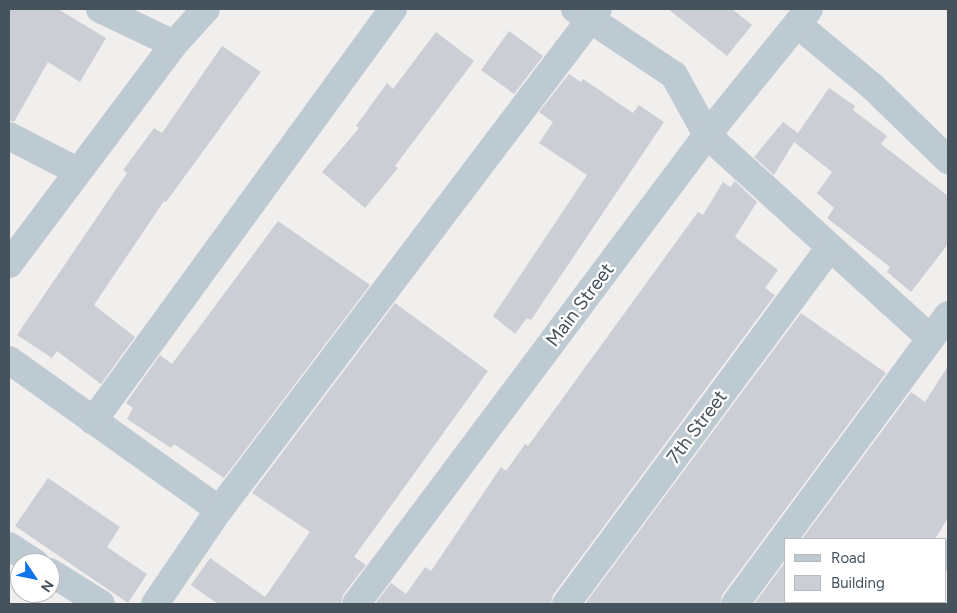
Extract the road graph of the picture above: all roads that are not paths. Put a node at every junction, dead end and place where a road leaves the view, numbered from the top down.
1 (100, 9) edge
2 (206, 9) edge
3 (393, 9) edge
4 (588, 12) edge
5 (803, 16) edge
6 (174, 44) junction
7 (707, 135) junction
8 (9, 136) edge
9 (948, 160) edge
10 (77, 170) junction
11 (829, 249) junction
12 (9, 264) edge
13 (948, 315) edge
14 (930, 338) junction
15 (9, 360) edge
16 (93, 421) junction
17 (219, 510) junction
18 (9, 546) edge
19 (20, 553) edge
20 (60, 578) edge
21 (101, 604) edge
22 (155, 604) edge
23 (356, 604) edge
24 (566, 604) edge
25 (735, 604) edge

1 - 6 street
2 - 6 street
3 - 16 street
4 - 7 street
4 - 17 street
5 - 7 street, Main Street
5 - 9 street
6 - 10 street
7 - 11 street
7 - 23 street, Main Street
8 - 10 street
10 - 12 street
11 - 14 street
11 - 24 street, 7th Street
13 - 14 street
14 - 25 street
15 - 16 street
16 - 17 street
17 - 22 street
18 - 19 street
20 - 21 street

